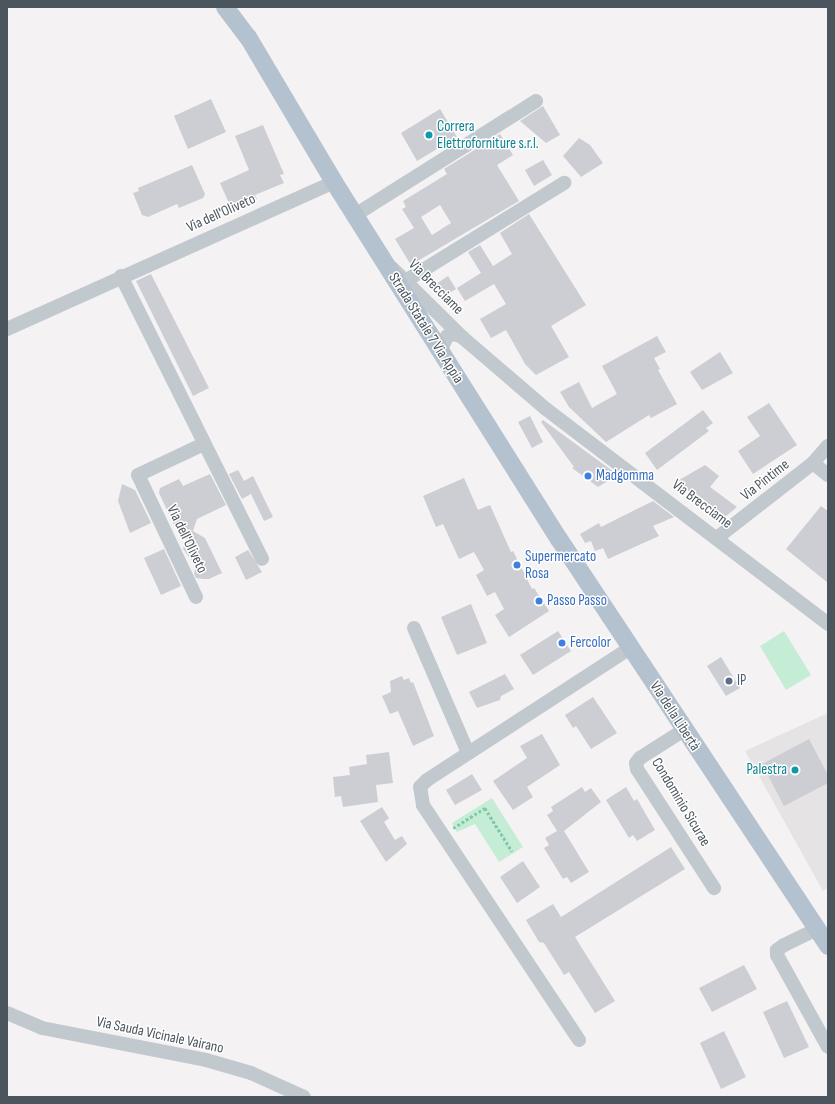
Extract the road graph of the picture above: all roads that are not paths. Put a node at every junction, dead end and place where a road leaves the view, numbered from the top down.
1 (225, 7) edge
2 (536, 102) dead end
3 (334, 182) junction
4 (564, 183) dead end
5 (355, 215) junction
6 (385, 261) junction
7 (121, 276) junction
8 (407, 280) junction
9 (7, 330) edge
10 (462, 337) junction
11 (440, 352) junction
12 (204, 444) junction
13 (828, 446) edge
14 (813, 463) junction
15 (828, 475) edge
16 (718, 537) junction
17 (262, 559) dead end
18 (196, 597) dead end
19 (828, 624) edge
20 (414, 628) dead end
21 (630, 648) junction
22 (684, 730) junction
23 (468, 753) junction
24 (714, 888) dead end
25 (817, 929) junction
26 (828, 946) edge
27 (7, 1013) edge
28 (579, 1040) dead end
29 (828, 1047) edge
30 (304, 1097) edge

1 - 3 main road, Strada Statale 7 Via Appia
2 - 5 street
3 - 5 main road, Strada Statale 7 Via Appia
3 - 7 street, Via dell'Oliveto
4 - 8 street
5 - 6 main road, Strada Statale 7 Via Appia
6 - 8 street, Via Brecciame
6 - 11 main road, Strada Statale 7 Via Appia
7 - 9 street, Via dell'Oliveto
7 - 12 street
8 - 10 street, Via Brecciame
10 - 11 street, Via Brecciame
10 - 16 street, Via Brecciame
11 - 21 main road, Strada Statale 7 Via Appia
12 - 17 street
12 - 18 street, Via dell'Oliveto
13 - 14 street, Via Pintime
14 - 15 street, Via Pintime
14 - 16 street, Via Pintime
16 - 19 street, Via Brecciame
20 - 23 street
21 - 22 main road, Via della Libertà
21 - 23 street
22 - 24 street, Condominio Sicurae
22 - 25 main road, Via della Libertà
23 - 28 street
25 - 26 main road, Via della Libertà
25 - 29 street
27 - 30 street, Via Sauda Vicinale Vairano

